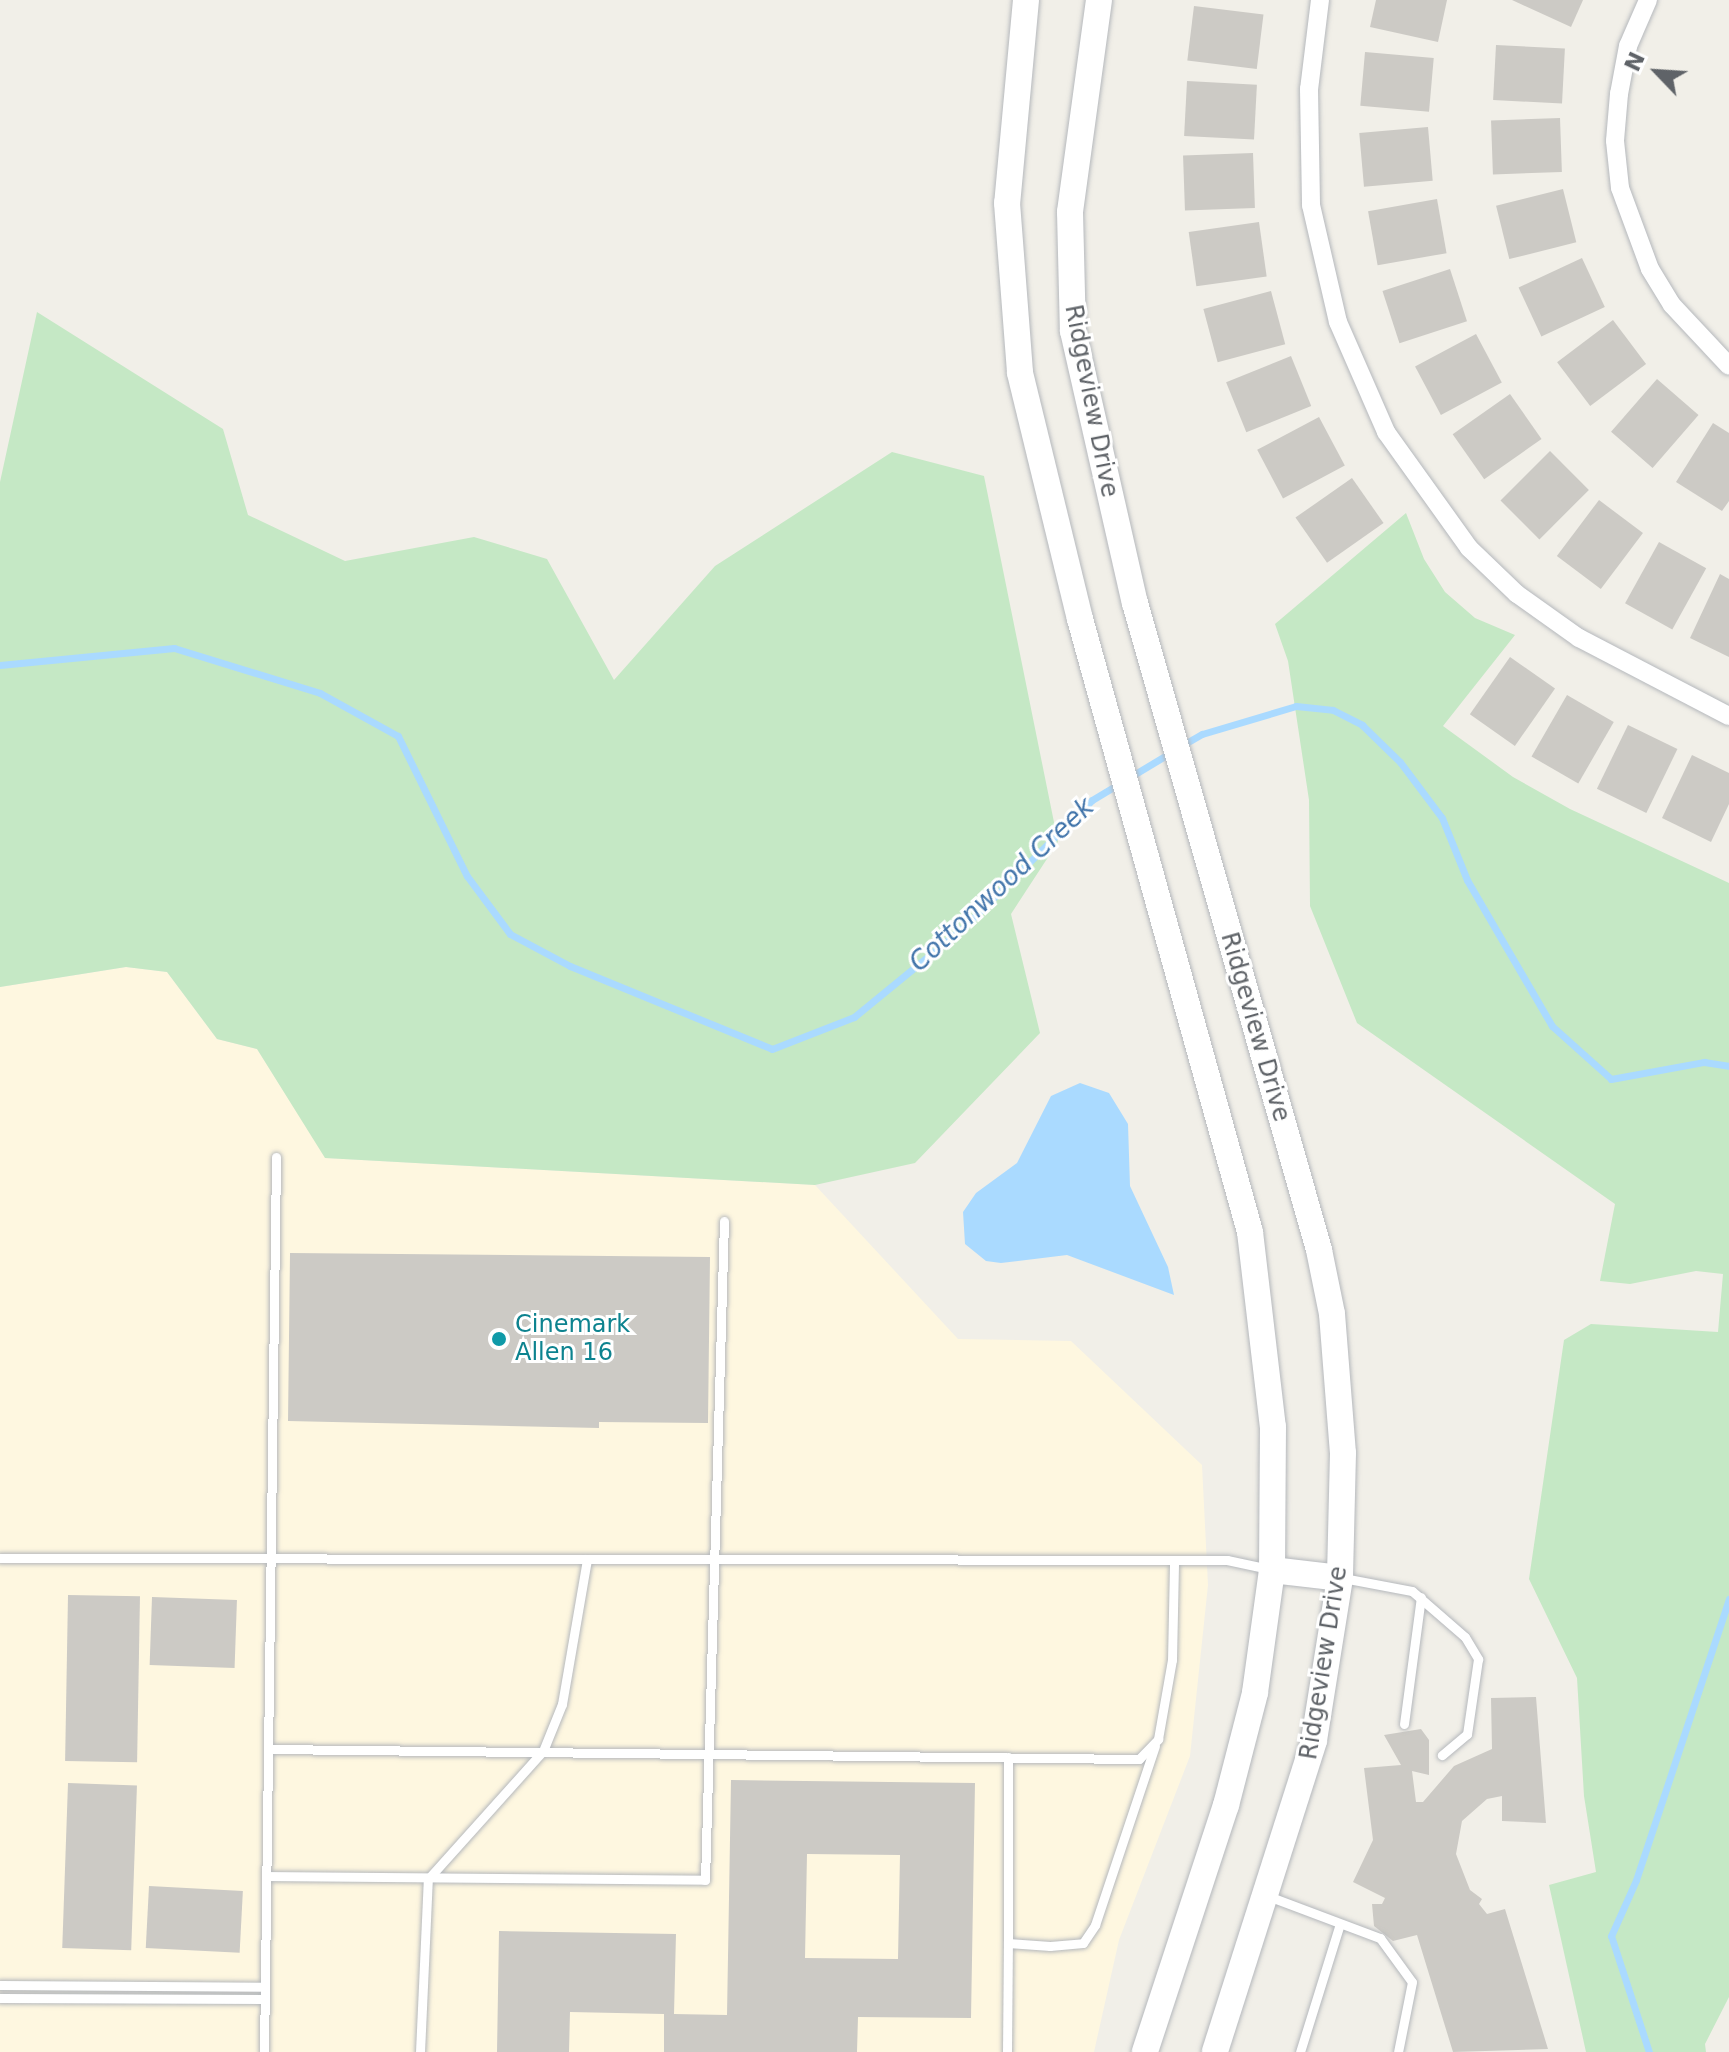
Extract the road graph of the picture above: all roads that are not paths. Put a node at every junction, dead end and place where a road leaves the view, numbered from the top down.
1 (1026, 0) edge
2 (1099, 0) edge
3 (1320, 0) edge
4 (1648, 0) edge
5 (1729, 366) edge
6 (1729, 716) edge
7 (276, 1157) dead end
8 (724, 1221) dead end
9 (270, 1554) junction
10 (0, 1558) edge
11 (587, 1559) junction
12 (715, 1561) junction
13 (1174, 1561) junction
14 (1272, 1570) junction
15 (1340, 1578) junction
16 (1421, 1597) junction
17 (1404, 1724) dead end
18 (1158, 1739) junction
19 (268, 1749) junction
20 (543, 1751) junction
21 (709, 1752) junction
22 (1442, 1755) dead end
23 (1008, 1757) junction
24 (267, 1876) junction
25 (428, 1879) junction
26 (1268, 1896) junction
27 (1339, 1927) junction
28 (1008, 1943) junction
29 (0, 1985) edge
30 (265, 1987) junction
31 (0, 1998) edge
32 (265, 1999) junction
33 (264, 2052) edge
34 (420, 2052) edge
35 (1007, 2052) edge
36 (1145, 2052) edge
37 (1215, 2052) edge
38 (1300, 2052) edge
39 (1398, 2052) edge

1 - 14 main road
2 - 15 main road, Ridgeview Drive
3 - 6 street
4 - 5 street
7 - 9 lane
8 - 12 lane
9 - 10 lane
9 - 11 lane
9 - 19 lane
11 - 12 lane
11 - 20 lane
12 - 13 lane
12 - 21 lane
13 - 14 lane
13 - 18 lane
14 - 15 main road
14 - 36 main road
15 - 16 lane
15 - 26 main road, Ridgeview Drive
16 - 17 lane
16 - 22 lane
18 - 23 lane
18 - 28 lane
19 - 20 lane
19 - 24 lane
20 - 21 lane
20 - 25 lane
21 - 23 lane
21 - 25 lane
23 - 28 lane
24 - 25 lane
24 - 30 lane
25 - 34 lane
26 - 27 lane
26 - 37 main road, Ridgeview Drive
27 - 38 lane
27 - 39 lane
28 - 35 lane
29 - 30 lane
30 - 32 lane
31 - 32 lane
32 - 33 lane

